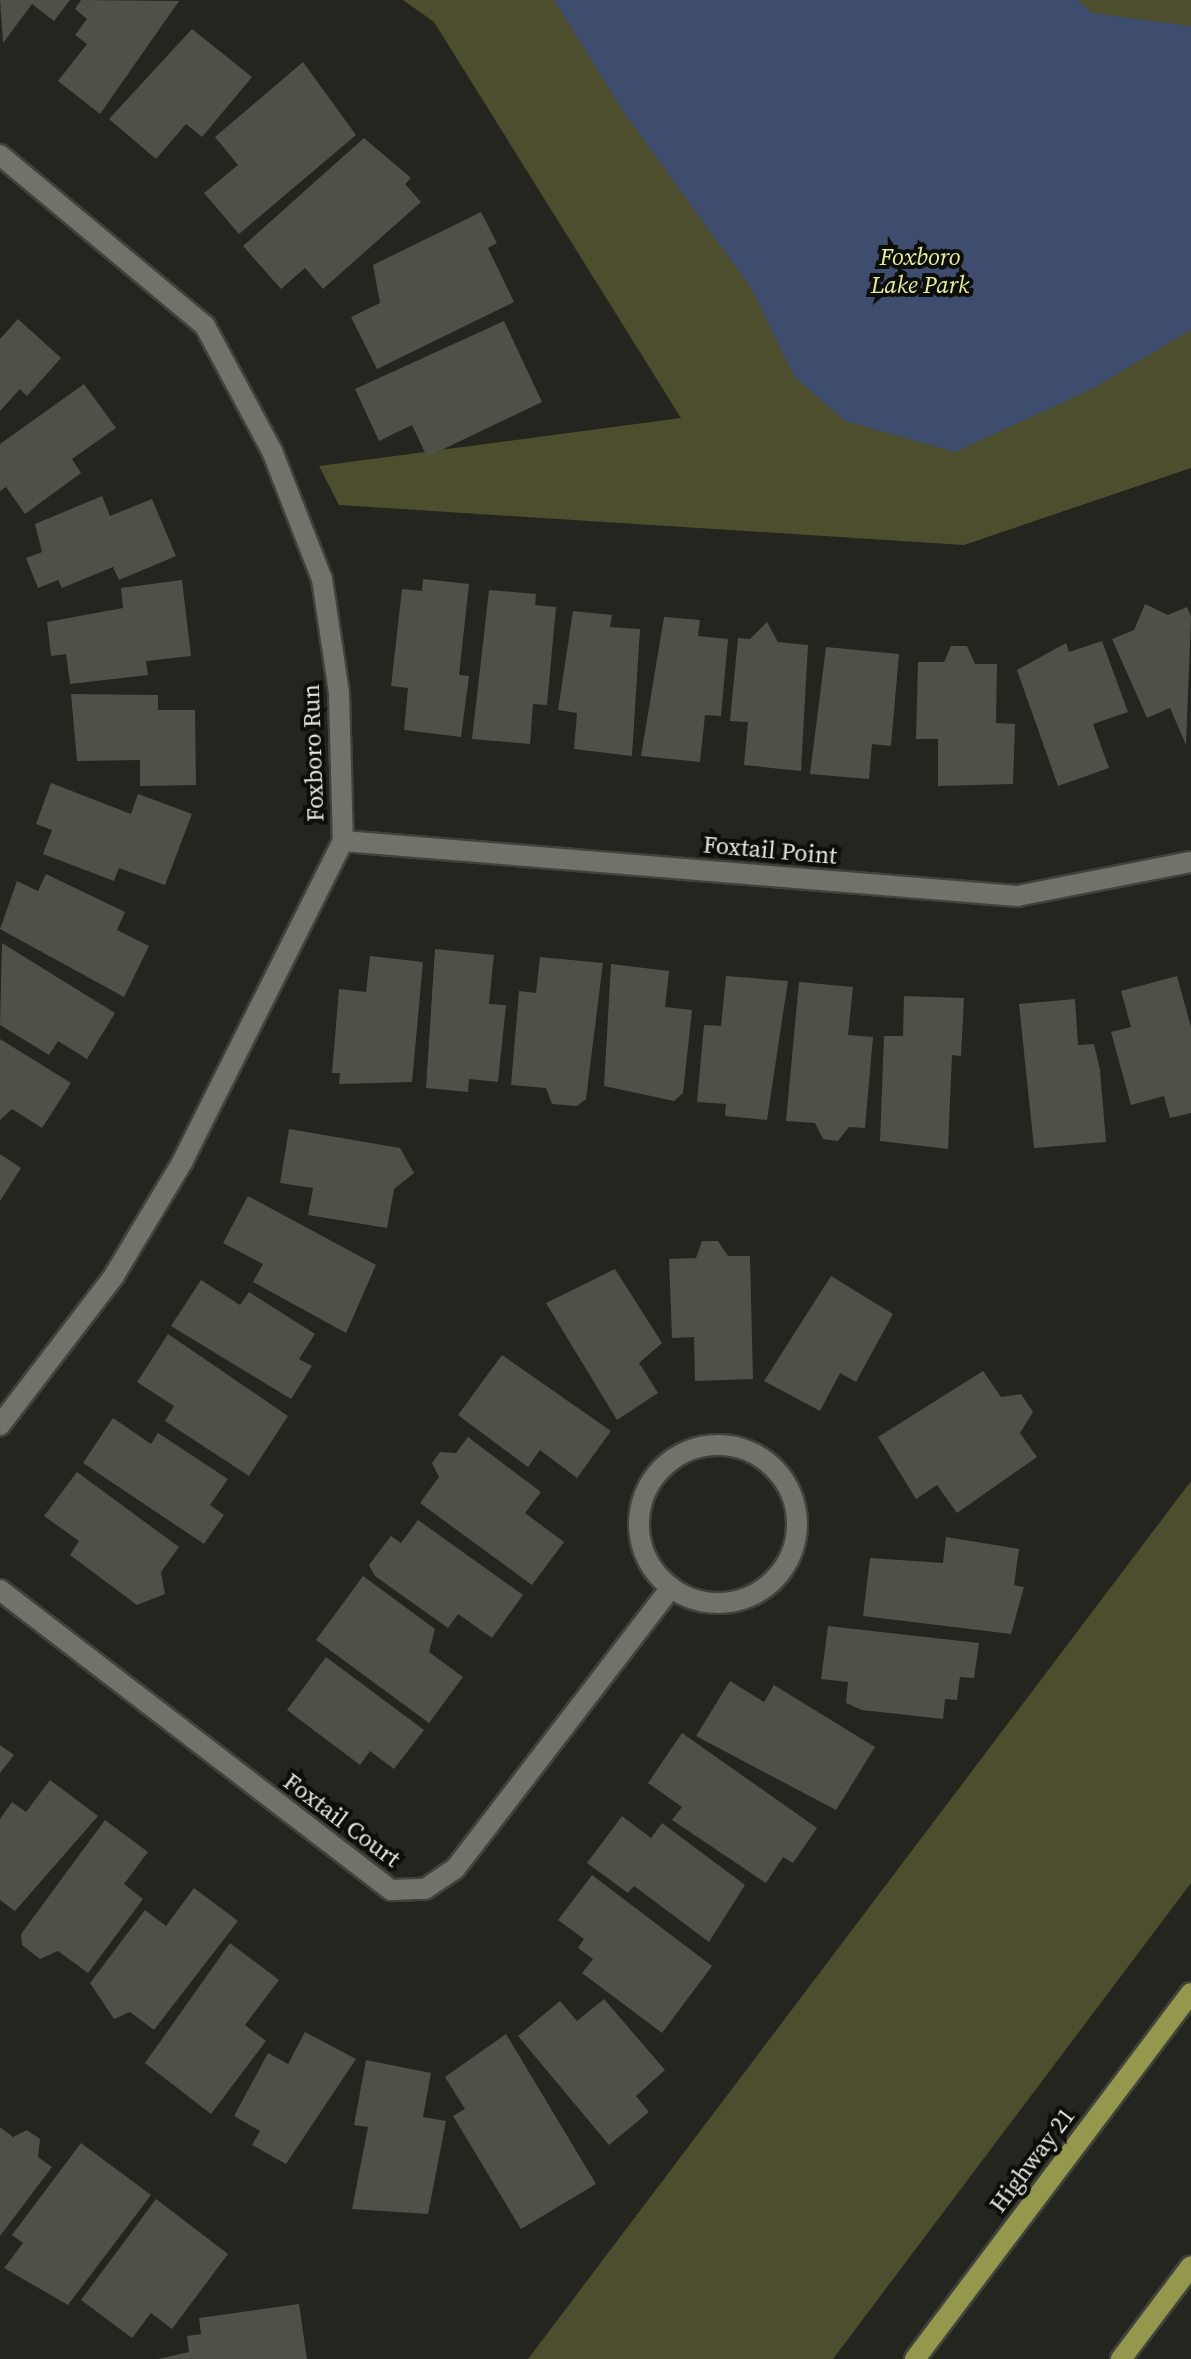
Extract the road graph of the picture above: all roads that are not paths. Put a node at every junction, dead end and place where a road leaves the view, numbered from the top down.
1 (0, 155) edge
2 (343, 841) junction
3 (1191, 862) edge
4 (0, 1425) edge
5 (671, 1587) junction
6 (0, 1590) edge
7 (1191, 1993) edge
8 (1191, 2266) edge
9 (915, 2359) edge
10 (1121, 2359) edge

1 - 2 street, Foxboro Run
2 - 3 street, Foxtail Point
2 - 4 street, Foxboro Run
5 - 5 street
5 - 6 street, Foxtail Court
7 - 9 main road, Highway 21
8 - 10 main road

